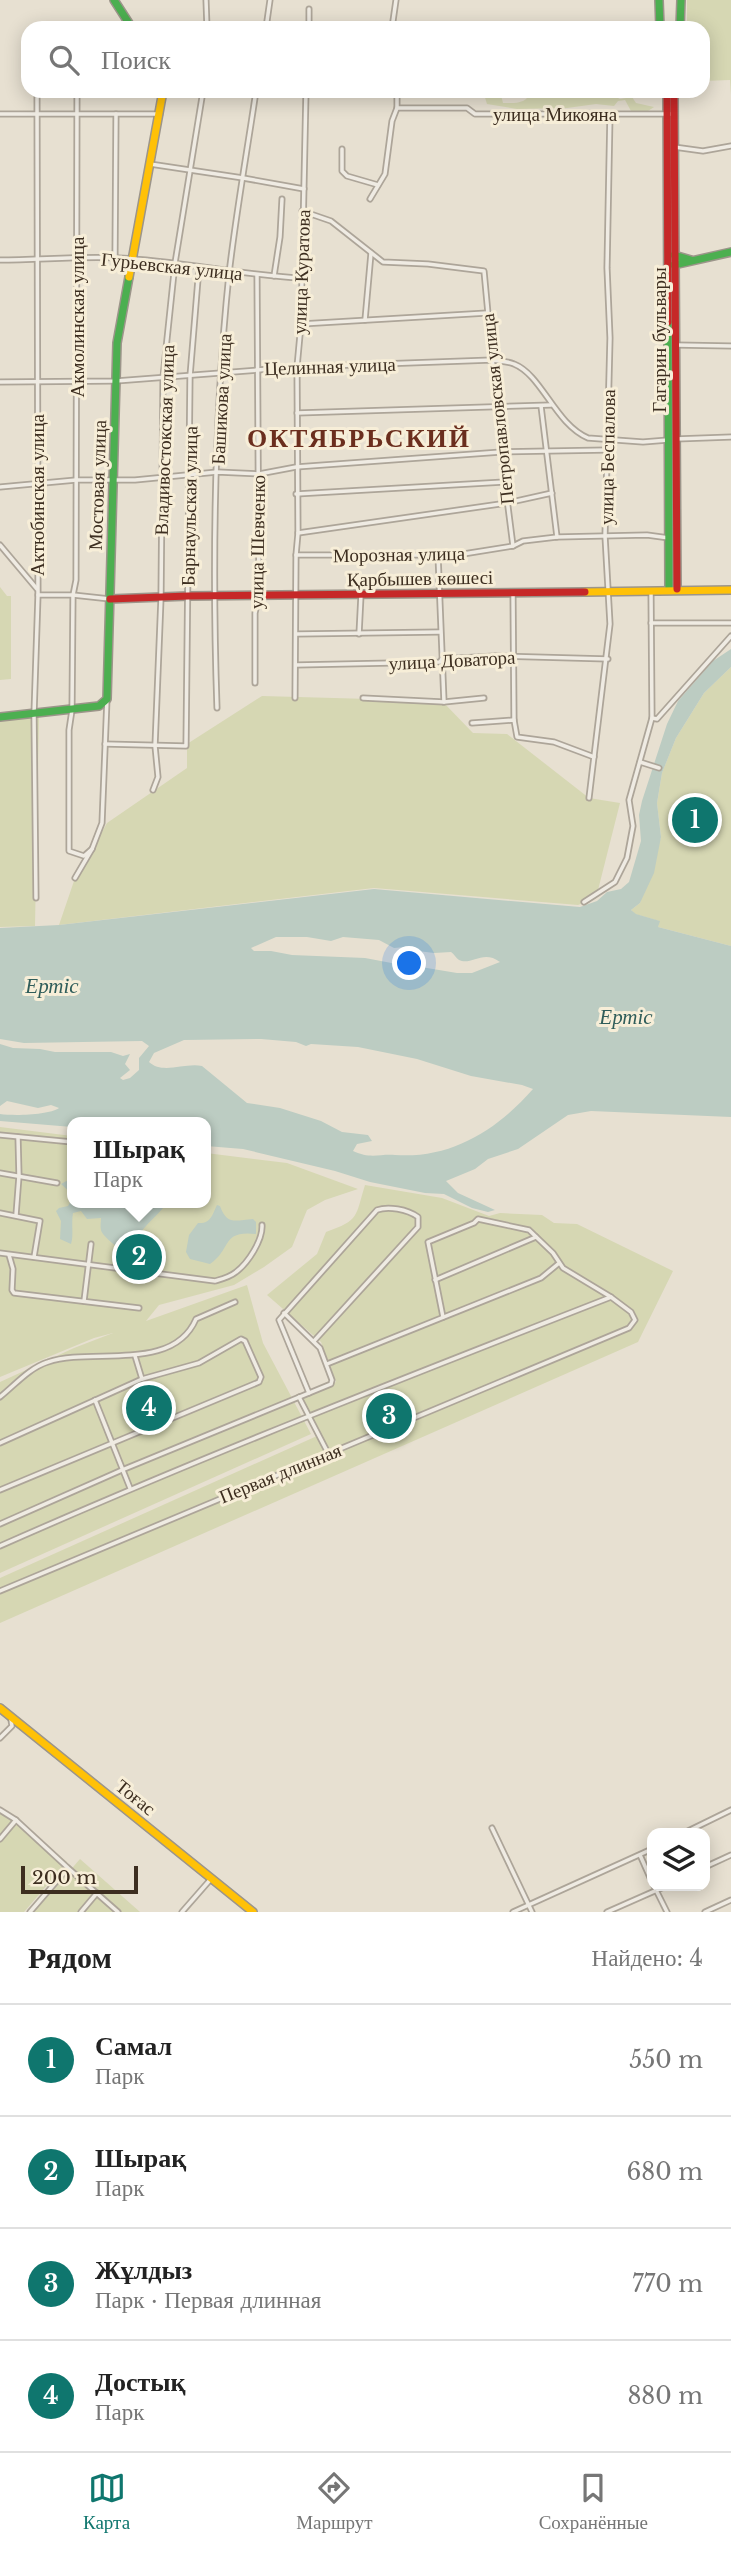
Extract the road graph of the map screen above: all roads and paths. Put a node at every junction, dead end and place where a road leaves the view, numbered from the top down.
1 (114, 0) edge
2 (206, 0) edge
3 (270, 0) edge
4 (396, 0) edge
5 (660, 0) edge
6 (681, 0) edge
7 (309, 9) dead end
8 (128, 21) edge
9 (207, 21) edge
10 (267, 21) edge
11 (309, 21) edge
12 (393, 21) edge
13 (660, 21) edge
14 (680, 21) edge
15 (37, 98) edge
16 (77, 98) edge
17 (162, 98) edge
18 (202, 98) edge
19 (255, 98) edge
20 (306, 98) edge
21 (397, 98) edge
22 (668, 98) edge
23 (673, 98) edge
24 (397, 108) junction
25 (0, 114) edge
26 (37, 114) junction
27 (77, 114) junction
28 (116, 114) junction
29 (159, 114) junction
30 (610, 114) junction
31 (671, 114) junction
32 (674, 146) junction
33 (731, 146) edge
34 (342, 149) dead end
35 (150, 164) junction
36 (191, 169) junction
37 (243, 178) junction
38 (378, 185) junction
39 (304, 189) junction
40 (370, 199) dead end
41 (282, 200) dead end
42 (302, 211) junction
43 (371, 251) junction
44 (731, 252) edge
45 (674, 256) junction
46 (116, 258) junction
47 (78, 259) junction
48 (133, 259) junction
49 (0, 260) edge
50 (37, 260) junction
51 (695, 261) junction
52 (175, 264) junction
53 (671, 266) junction
54 (199, 267) junction
55 (229, 272) junction
56 (257, 275) junction
57 (274, 276) junction
58 (301, 278) junction
59 (487, 313) junction
60 (365, 320) junction
61 (301, 324) junction
62 (676, 345) junction
63 (731, 346) edge
64 (492, 360) junction
65 (297, 367) junction
66 (256, 369) junction
67 (221, 373) junction
68 (190, 376) junction
69 (163, 377) junction
70 (116, 381) junction
71 (0, 382) edge
72 (37, 382) junction
73 (76, 382) junction
74 (551, 405) junction
75 (541, 406) junction
76 (496, 407) junction
77 (298, 413) junction
78 (731, 436) edge
79 (607, 439) junction
80 (672, 440) junction
81 (546, 450) junction
82 (607, 450) junction
83 (501, 452) junction
84 (296, 467) junction
85 (217, 472) junction
86 (189, 474) junction
87 (259, 474) junction
88 (160, 476) junction
89 (76, 480) junction
90 (113, 480) junction
91 (504, 482) junction
92 (36, 485) junction
93 (0, 487) edge
94 (552, 493) junction
95 (296, 494) junction
96 (507, 503) junction
97 (298, 533) junction
98 (605, 536) junction
99 (557, 537) junction
100 (669, 538) junction
101 (0, 545) edge
102 (513, 546) junction
103 (296, 555) junction
104 (438, 555) junction
105 (673, 589) junction
106 (651, 590) junction
107 (731, 590) edge
108 (609, 591) junction
109 (38, 593) junction
110 (513, 593) junction
111 (73, 594) junction
112 (361, 594) junction
113 (439, 594) junction
114 (188, 596) junction
115 (259, 596) junction
116 (297, 596) junction
117 (215, 597) junction
118 (161, 598) junction
119 (110, 599) junction
120 (651, 623) junction
121 (731, 623) edge
122 (440, 632) junction
123 (297, 634) junction
124 (359, 634) junction
125 (731, 636) edge
126 (516, 657) junction
127 (442, 659) junction
128 (608, 660) junction
129 (296, 665) junction
130 (255, 683) dead end
131 (295, 698) dead end
132 (363, 698) dead end
133 (484, 698) dead end
134 (107, 699) junction
135 (444, 702) junction
136 (217, 708) dead end
137 (72, 710) junction
138 (34, 714) junction
139 (0, 717) edge
140 (652, 718) junction
141 (514, 720) junction
142 (472, 723) dead end
143 (105, 744) junction
144 (155, 746) junction
145 (594, 757) junction
146 (640, 762) junction
147 (659, 768) dead end
148 (153, 790) dead end
149 (589, 798) dead end
150 (92, 849) junction
151 (75, 878) dead end
152 (36, 898) dead end
153 (584, 902) dead end
154 (0, 1135) edge
155 (18, 1137) junction
156 (67, 1142) edge
157 (0, 1173) edge
158 (19, 1175) junction
159 (57, 1183) dead end
160 (0, 1213) edge
161 (16, 1215) junction
162 (262, 1225) dead end
163 (537, 1237) junction
164 (91, 1244) dead end
165 (0, 1253) edge
166 (9, 1255) junction
167 (34, 1258) junction
168 (88, 1263) junction
169 (558, 1265) junction
170 (435, 1280) junction
171 (611, 1297) junction
172 (84, 1302) junction
173 (235, 1302) dead end
174 (139, 1308) dead end
175 (284, 1313) junction
176 (443, 1317) junction
177 (314, 1341) junction
178 (135, 1356) junction
179 (327, 1364) junction
180 (142, 1379) junction
181 (309, 1393) junction
182 (0, 1397) edge
183 (299, 1397) junction
184 (95, 1400) junction
185 (307, 1416) junction
186 (0, 1443) edge
187 (112, 1443) junction
188 (328, 1453) junction
189 (122, 1470) junction
190 (130, 1488) junction
191 (0, 1490) edge
192 (0, 1524) edge
193 (0, 1546) edge
194 (0, 1591) edge
195 (0, 1708) edge
196 (8, 1715) junction
197 (0, 1738) edge
198 (0, 1810) edge
199 (731, 1810) edge
200 (16, 1819) junction
201 (492, 1828) dead end
202 (694, 1828) edge
203 (0, 1839) edge
204 (647, 1852) edge
205 (731, 1854) edge
206 (640, 1855) junction
207 (710, 1864) edge
208 (68, 1868) junction
209 (647, 1870) edge
210 (212, 1878) junction
211 (647, 1890) edge
212 (656, 1891) edge
213 (97, 1893) junction
214 (731, 1900) edge
215 (529, 1904) junction
216 (30, 1912) edge
217 (81, 1912) edge
218 (118, 1912) edge
219 (182, 1912) edge
220 (253, 1912) edge
221 (513, 1912) edge
222 (532, 1912) edge
223 (607, 1912) edge
224 (667, 1912) edge
225 (705, 1912) edge

1 - 8 main road
2 - 9 street
3 - 10 street
4 - 12 street
5 - 13 main road
6 - 14 main road
7 - 11 street
15 - 26 street, Актюбинская улица
16 - 27 street, Акмолинская улица
17 - 29 main road, Мостовая улица
18 - 36 street, Владивостокская улица
19 - 37 street, Башикова улица
20 - 39 street, улица Куратова
21 - 24 street
22 - 31 main road, Гагарин бульвары
23 - 31 main road, Гагарин бульвары
24 - 30 street, улица Микояна
24 - 38 street
25 - 26 street
26 - 27 street
26 - 50 street, Актюбинская улица
27 - 28 street
27 - 47 street, Акмолинская улица
28 - 29 street
28 - 46 street
29 - 35 main road, Мостовая улица
30 - 31 street, улица Микояна
30 - 79 street, улица Беспалова
31 - 32 main road, Гагарин бульвары
31 - 53 main road, Гагарин бульвары
32 - 33 street
32 - 45 main road, Гагарин бульвары
34 - 38 street
35 - 36 street
35 - 48 main road, Мостовая улица
36 - 37 street
36 - 52 street, Владивостокская улица
37 - 39 street
37 - 55 street, Башикова улица
38 - 40 street
39 - 42 street, улица Куратова
41 - 57 street
42 - 43 street
42 - 58 street, улица Куратова
43 - 59 street, Петропавловская улица
43 - 60 street
44 - 51 main road
45 - 51 main road
45 - 53 main road, Гагарин бульвары
46 - 47 street, Гурьевская улица
46 - 48 street, Гурьевская улица
47 - 50 street, Гурьевская улица
47 - 73 street, Акмолинская улица
48 - 52 street, Гурьевская улица
48 - 70 main road, Мостовая улица
49 - 50 street, Гурьевская улица
50 - 72 street, Актюбинская улица
51 - 53 main road
52 - 54 street, Гурьевская улица
52 - 69 street, Владивостокская улица
53 - 62 main road, Гагарин бульвары
53 - 80 main road, Гагарин бульвары
54 - 55 street, Гурьевская улица
54 - 68 street, Барнаульская улица
55 - 56 street, Гурьевская улица
55 - 67 street, Башикова улица
56 - 57 street, Гурьевская улица
56 - 66 street, улица Шевченко
57 - 58 street, Гурьевская улица
58 - 61 street, улица Куратова
59 - 60 street
59 - 64 street, Петропавловская улица
60 - 61 street
61 - 65 street, улица Куратова
62 - 63 street
62 - 80 main road, Гагарин бульвары
64 - 65 street, Целинная улица
64 - 74 street
64 - 76 street, Петропавловская улица
65 - 66 street, Целинная улица
65 - 77 street, улица Куратова
66 - 67 street, Целинная улица
66 - 87 street, улица Шевченко
67 - 68 street, Целинная улица
67 - 85 street, Башикова улица
68 - 69 street, Целинная улица
68 - 86 street, Барнаульская улица
69 - 70 street, Целинная улица
69 - 88 street, Владивостокская улица
70 - 73 street, Целинная улица
70 - 90 main road, Мостовая улица
71 - 72 street, Целинная улица
72 - 73 street, Целинная улица
72 - 92 street, Актюбинская улица
73 - 89 street, Акмолинская улица
74 - 75 street
74 - 79 street
75 - 76 street
75 - 81 street
76 - 77 street
76 - 83 street, Петропавловская улица
77 - 84 street, улица Куратова
78 - 80 street
79 - 80 street
79 - 82 street, улица Беспалова
80 - 100 main road, Гагарин бульвары
80 - 105 main road, Гагарин бульвары
81 - 82 street
81 - 83 street
81 - 94 street
82 - 98 street, улица Беспалова
83 - 84 street
83 - 91 street, Петропавловская улица
84 - 87 street
84 - 95 street, улица Куратова
85 - 86 street
85 - 87 street
85 - 117 street, Башикова улица
86 - 88 street
86 - 114 street, Барнаульская улица
87 - 115 street, улица Шевченко
88 - 90 street
88 - 118 street, Владивостокская улица
89 - 90 street
89 - 92 street
89 - 111 street, Акмолинская улица
90 - 119 main road, Мостовая улица
91 - 95 street
91 - 96 street, Петропавловская улица
92 - 93 street
92 - 109 street, Актюбинская улица
94 - 96 street
94 - 99 street
95 - 97 street, улица Куратова
96 - 97 street
96 - 102 street, Петропавловская улица
97 - 103 street, улица Куратова
98 - 99 street, Морозная улица
98 - 100 street, Морозная улица
98 - 108 street, улица Беспалова
99 - 102 street, Морозная улица
100 - 105 main road, Гагарин бульвары
101 - 109 street
102 - 104 street, Морозная улица
103 - 104 street, Морозная улица
103 - 116 street, улица Куратова
104 - 113 street
105 - 106 main road, Қарбышев көшесі
105 - 107 main road, Қарбышев көшесі
106 - 108 main road, Қарбышев көшесі
106 - 120 street
108 - 110 main road, Қарбышев көшесі
108 - 128 street, улица Беспалова
109 - 111 street
109 - 138 street, Актюбинская улица
110 - 113 main road, Қарбышев көшесі
110 - 126 street
111 - 119 street
111 - 137 street, Акмолинская улица
112 - 113 main road, Қарбышев көшесі
112 - 116 main road, Қарбышев көшесі
112 - 124 street
113 - 122 street
114 - 117 main road, Қарбышев көшесі
114 - 118 main road, Қарбышев көшесі
114 - 144 street, Барнаульская улица
115 - 116 main road, Қарбышев көшесі
115 - 117 main road, Қарбышев көшесі
115 - 130 street, улица Шевченко
116 - 123 street, улица Куратова
117 - 136 street, Башикова улица
118 - 119 main road, Қарбышев көшесі
118 - 144 street, Владивостокская улица
119 - 134 main road, Мостовая улица
120 - 121 street
120 - 140 street
122 - 124 street
122 - 127 street
123 - 124 street
123 - 129 street, улица Куратова
125 - 140 street
126 - 127 street, улица Доватора
126 - 128 street, улица Доватора
126 - 141 street
127 - 129 street, улица Доватора
127 - 135 street
128 - 145 street, улица Беспалова
129 - 131 street, улица Куратова
132 - 135 street
133 - 135 street
134 - 137 main road
134 - 143 street, Мостовая улица
137 - 138 main road
137 - 150 street, Акмолинская улица
138 - 139 main road
138 - 152 street, Актюбинская улица
140 - 146 street
141 - 142 street
141 - 145 street
143 - 144 street
143 - 150 street, Мостовая улица
144 - 148 street, Владивостокская улица
145 - 149 street, улица Беспалова
146 - 147 street
146 - 153 street
150 - 151 street, Мостовая улица
154 - 155 street
155 - 156 street
155 - 158 street
157 - 158 street
158 - 159 street
158 - 161 street
160 - 161 street
161 - 167 street
162 - 168 street
163 - 169 street
163 - 170 street
163 - 170 street
164 - 168 street
165 - 166 street
166 - 167 street
166 - 172 street
167 - 168 street
168 - 172 street
169 - 171 street
169 - 176 street
170 - 176 street
171 - 185 street
171 - 188 street, Первая длинная
172 - 174 street
173 - 178 street
175 - 177 street
175 - 177 street
175 - 181 street
176 - 179 street
177 - 179 street
178 - 180 street
178 - 182 street
179 - 181 street
180 - 184 street
180 - 187 street
181 - 183 street
183 - 185 street
183 - 189 street
184 - 186 street
184 - 187 street
185 - 188 street
185 - 190 street
187 - 189 street
187 - 191 street
188 - 194 street, Первая длинная
189 - 190 street
189 - 192 street
190 - 193 street
195 - 196 main road, Тоғас
196 - 197 street
196 - 210 main road, Тоғас
198 - 200 street
199 - 202 street
200 - 203 street
200 - 208 street
201 - 215 street
204 - 206 street
205 - 207 street
206 - 209 street
206 - 215 street
208 - 213 street
208 - 216 street
210 - 219 street
210 - 220 main road, Тоғас
211 - 223 street
212 - 224 street
213 - 217 street
213 - 218 street
214 - 225 street
215 - 221 street
215 - 222 street

